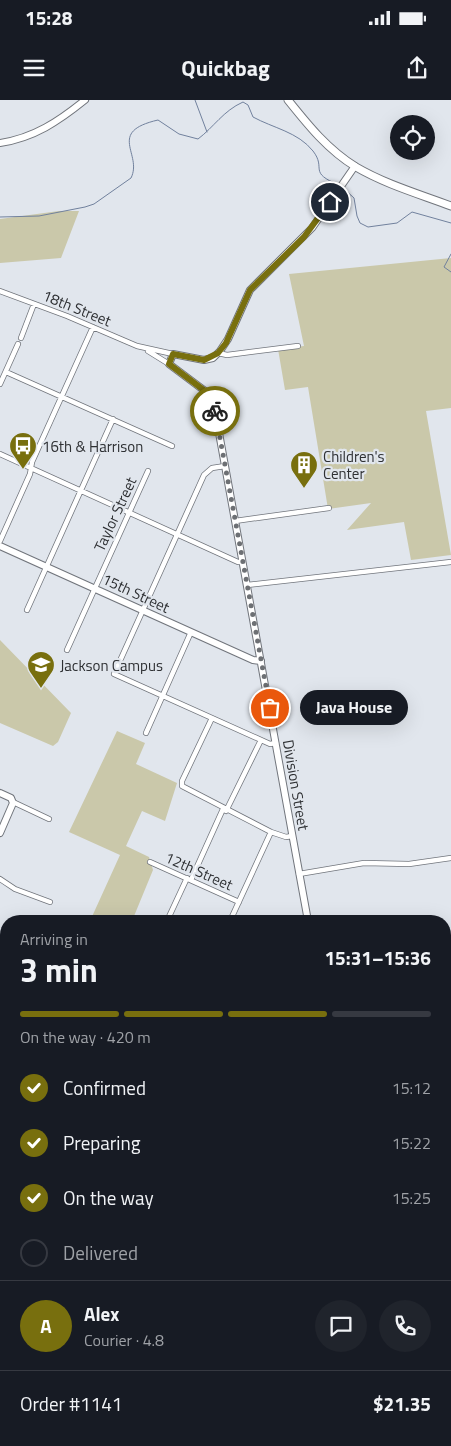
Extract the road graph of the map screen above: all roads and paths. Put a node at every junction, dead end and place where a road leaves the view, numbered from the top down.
1 (85, 100) edge
2 (288, 100) edge
3 (0, 143) edge
4 (354, 166) junction
5 (451, 206) edge
6 (0, 291) edge
7 (34, 304) junction
8 (93, 326) junction
9 (21, 338) dead end
10 (18, 344) dead end
11 (298, 346) dead end
12 (145, 349) junction
13 (218, 353) junction
14 (173, 354) junction
15 (169, 364) junction
16 (6, 372) junction
17 (0, 384) edge
18 (205, 391) joint
19 (61, 397) junction
20 (112, 419) junction
21 (172, 446) dead end
22 (0, 454) edge
23 (225, 466) junction
24 (31, 468) junction
25 (148, 471) dead end
26 (80, 490) junction
27 (329, 508) dead end
28 (129, 513) junction
29 (235, 521) junction
30 (177, 534) junction
31 (0, 541) edge
32 (0, 546) edge
33 (242, 562) junction
34 (451, 562) edge
35 (47, 566) junction
36 (247, 585) junction
37 (94, 588) junction
38 (27, 610) dead end
39 (143, 610) junction
40 (191, 632) junction
41 (67, 650) dead end
42 (261, 661) junction
43 (162, 695) junction
44 (212, 718) junction
45 (146, 734) dead end
46 (261, 740) junction
47 (276, 743) junction
48 (0, 793) edge
49 (13, 802) junction
50 (225, 810) junction
51 (49, 820) dead end
52 (271, 832) junction
53 (0, 833) edge
54 (292, 836) junction
55 (451, 858) edge
56 (150, 862) dead end
57 (299, 874) junction
58 (0, 879) edge
59 (189, 879) junction
60 (50, 902) dead end
61 (238, 902) junction
62 (170, 915) edge
63 (233, 915) edge
64 (307, 915) edge

1 - 3 street
2 - 4 main road
4 - 5 main road
4 - 13 street
6 - 7 street, 18th Street
7 - 8 street, 18th Street
7 - 9 street
8 - 12 street, 18th Street
8 - 19 street
10 - 16 street
11 - 13 street
12 - 14 street, 18th Street
12 - 15 street, 18th Street
13 - 14 street, 18th Street
14 - 15 street
15 - 18 street, 18th Street
16 - 17 street
16 - 19 street
18 - 23 street, Division Street
19 - 20 street
19 - 24 street
20 - 21 street
20 - 26 street
22 - 24 street
23 - 29 street, Division Street
23 - 30 street
24 - 26 street
24 - 31 street
25 - 28 street, Taylor Street
26 - 28 street
26 - 35 street
27 - 29 street
28 - 30 street
28 - 37 street, Taylor Street
29 - 33 street, Division Street
30 - 33 street
30 - 39 street
32 - 35 street, 15th Street
33 - 36 street, Division Street
34 - 36 street
35 - 37 street, 15th Street
35 - 38 street
36 - 42 street, Division Street
37 - 39 street, 15th Street
37 - 41 street, Taylor Street
39 - 40 street, 15th Street
39 - 43 street
40 - 42 street, 15th Street
40 - 43 street
42 - 47 street, Division Street
43 - 44 street
43 - 45 street
44 - 46 street
44 - 50 street
46 - 47 street
46 - 50 street
47 - 54 street, Division Street
48 - 49 street
49 - 51 street
49 - 53 street
50 - 52 street
50 - 59 street
52 - 54 street
52 - 61 street
54 - 57 street, Division Street
55 - 57 street
56 - 59 street, 12th Street
57 - 64 street, Division Street
58 - 60 street
59 - 61 street, 12th Street
59 - 62 street
61 - 63 street

